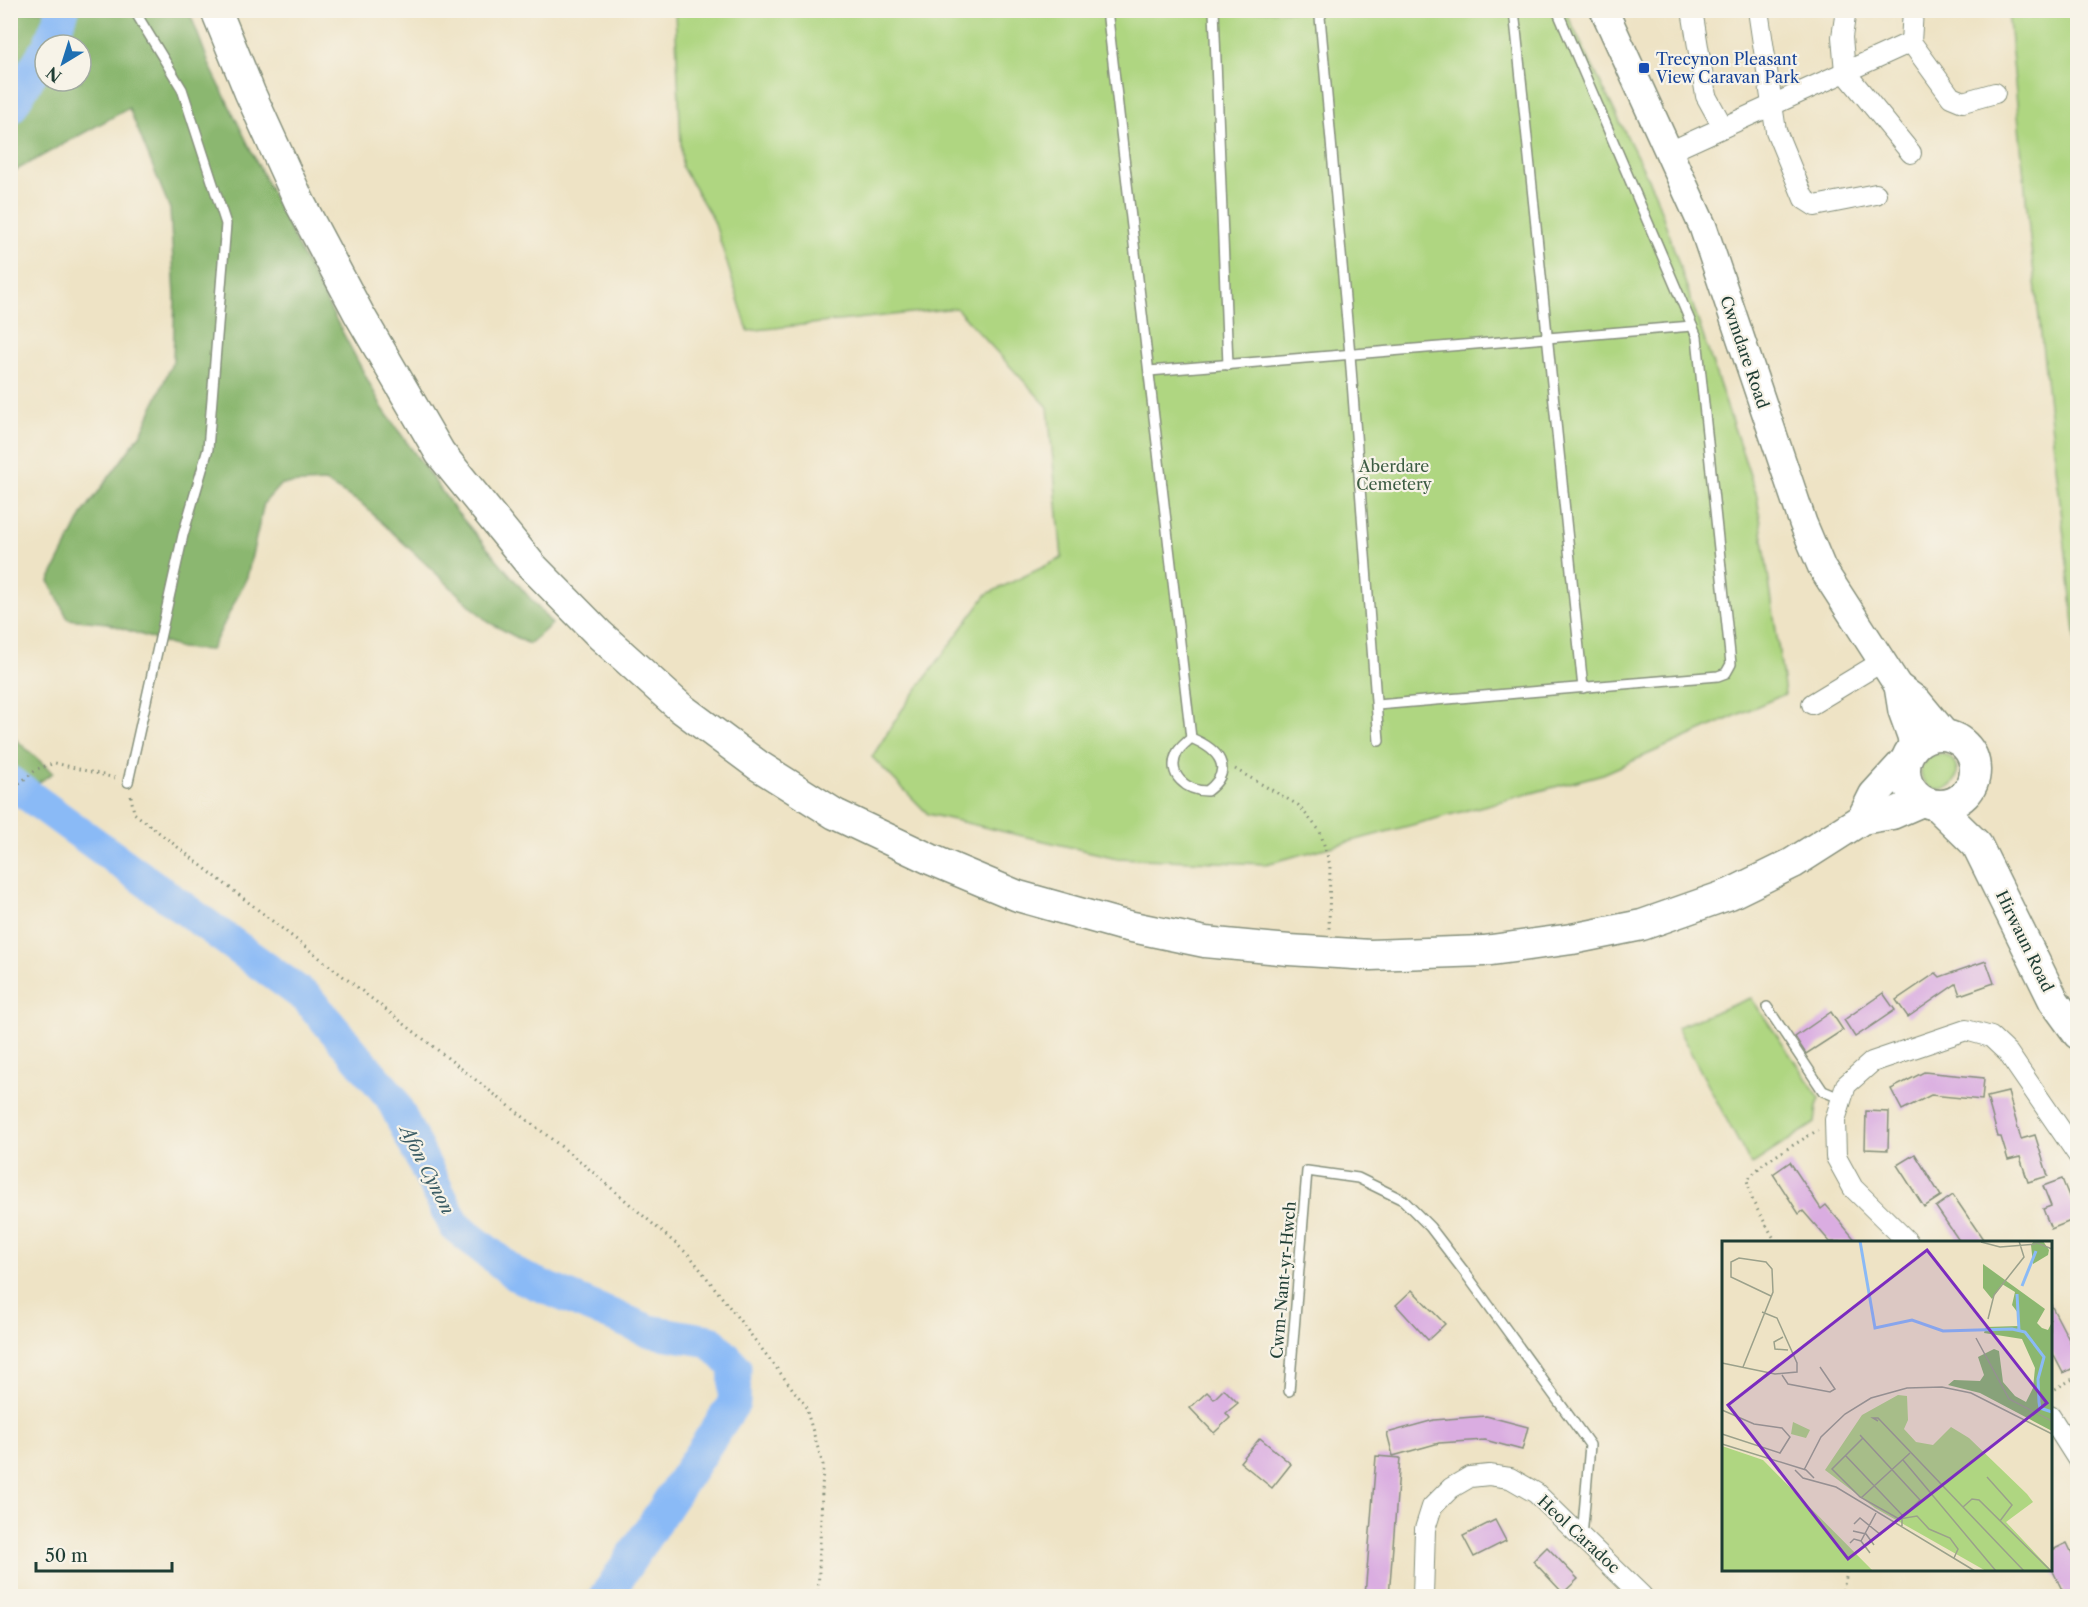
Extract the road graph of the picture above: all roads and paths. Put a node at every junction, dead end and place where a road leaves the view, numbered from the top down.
1 (134, 10) edge
2 (216, 10) edge
3 (1107, 10) edge
4 (1214, 10) edge
5 (1324, 10) edge
6 (1514, 10) edge
7 (1557, 10) edge
8 (1604, 10) edge
9 (1692, 10) edge
10 (1758, 10) edge
11 (1846, 10) edge
12 (1913, 10) edge
13 (1911, 42) junction
14 (1845, 72) junction
15 (1995, 93) dead end
16 (1772, 105) junction
17 (1723, 127) junction
18 (1669, 152) junction
19 (1911, 153) dead end
20 (1876, 194) dead end
21 (1692, 326) junction
22 (1547, 338) junction
23 (1350, 354) junction
24 (1228, 365) junction
25 (1149, 371) junction
26 (1884, 661) junction
27 (1898, 686) junction
28 (1583, 688) junction
29 (1812, 704) dead end
30 (1377, 705) junction
31 (1947, 736) junction
32 (1191, 738) junction
33 (1379, 741) dead end
34 (1910, 754) junction
35 (1221, 761) junction
36 (128, 782) junction
37 (1971, 788) junction
38 (10, 791) edge
39 (1929, 803) junction
40 (1862, 819) junction
41 (1977, 845) junction
42 (1328, 952) junction
43 (1767, 1007) dead end
44 (2078, 1034) edge
45 (1842, 1099) junction
46 (1835, 1120) junction
47 (2078, 1155) edge
48 (1775, 1241) edge
49 (1907, 1241) edge
50 (2078, 1377) edge
51 (1289, 1391) dead end
52 (2052, 1391) edge
53 (2052, 1419) edge
54 (2078, 1461) edge
55 (1582, 1537) junction
56 (1847, 1571) edge
57 (818, 1596) edge
58 (1423, 1596) edge
59 (1642, 1596) edge
60 (1841, 1596) edge

1 - 36 lane
2 - 42 main road
3 - 25 lane
4 - 24 lane
5 - 23 lane
6 - 22 lane
7 - 21 lane
8 - 18 main road, Cwmdare Road
9 - 17 street
10 - 16 street
11 - 14 street
12 - 13 street
13 - 14 street
13 - 15 street
14 - 16 street
14 - 19 street
16 - 17 street
16 - 20 street
17 - 18 street
18 - 26 main road, Cwmdare Road
21 - 22 lane
21 - 28 lane
22 - 23 lane
22 - 28 lane
23 - 24 lane
23 - 30 lane
24 - 25 lane
25 - 32 lane
26 - 27 main road, Cwmdare Road
26 - 29 street
27 - 31 main road, Cwmdare Road
27 - 34 main road, Cwmdare Road
28 - 30 lane
30 - 33 lane
31 - 34 main road
31 - 37 main road
32 - 35 lane
32 - 35 lane
34 - 39 main road
34 - 40 main road
35 - 42 path
36 - 38 path
36 - 57 path
37 - 39 main road
37 - 41 main road, Hirwaun Road
39 - 40 main road
39 - 41 main road, Hirwaun Road
40 - 42 main road
41 - 44 main road, Hirwaun Road
43 - 45 lane
45 - 46 street
45 - 47 street
46 - 48 path
46 - 49 street
50 - 52 path
51 - 55 lane, Cwm-Nant-yr-Hwch
53 - 54 street
55 - 58 street, Heol Caradoc
55 - 59 street, Heol Caradoc
56 - 60 path

